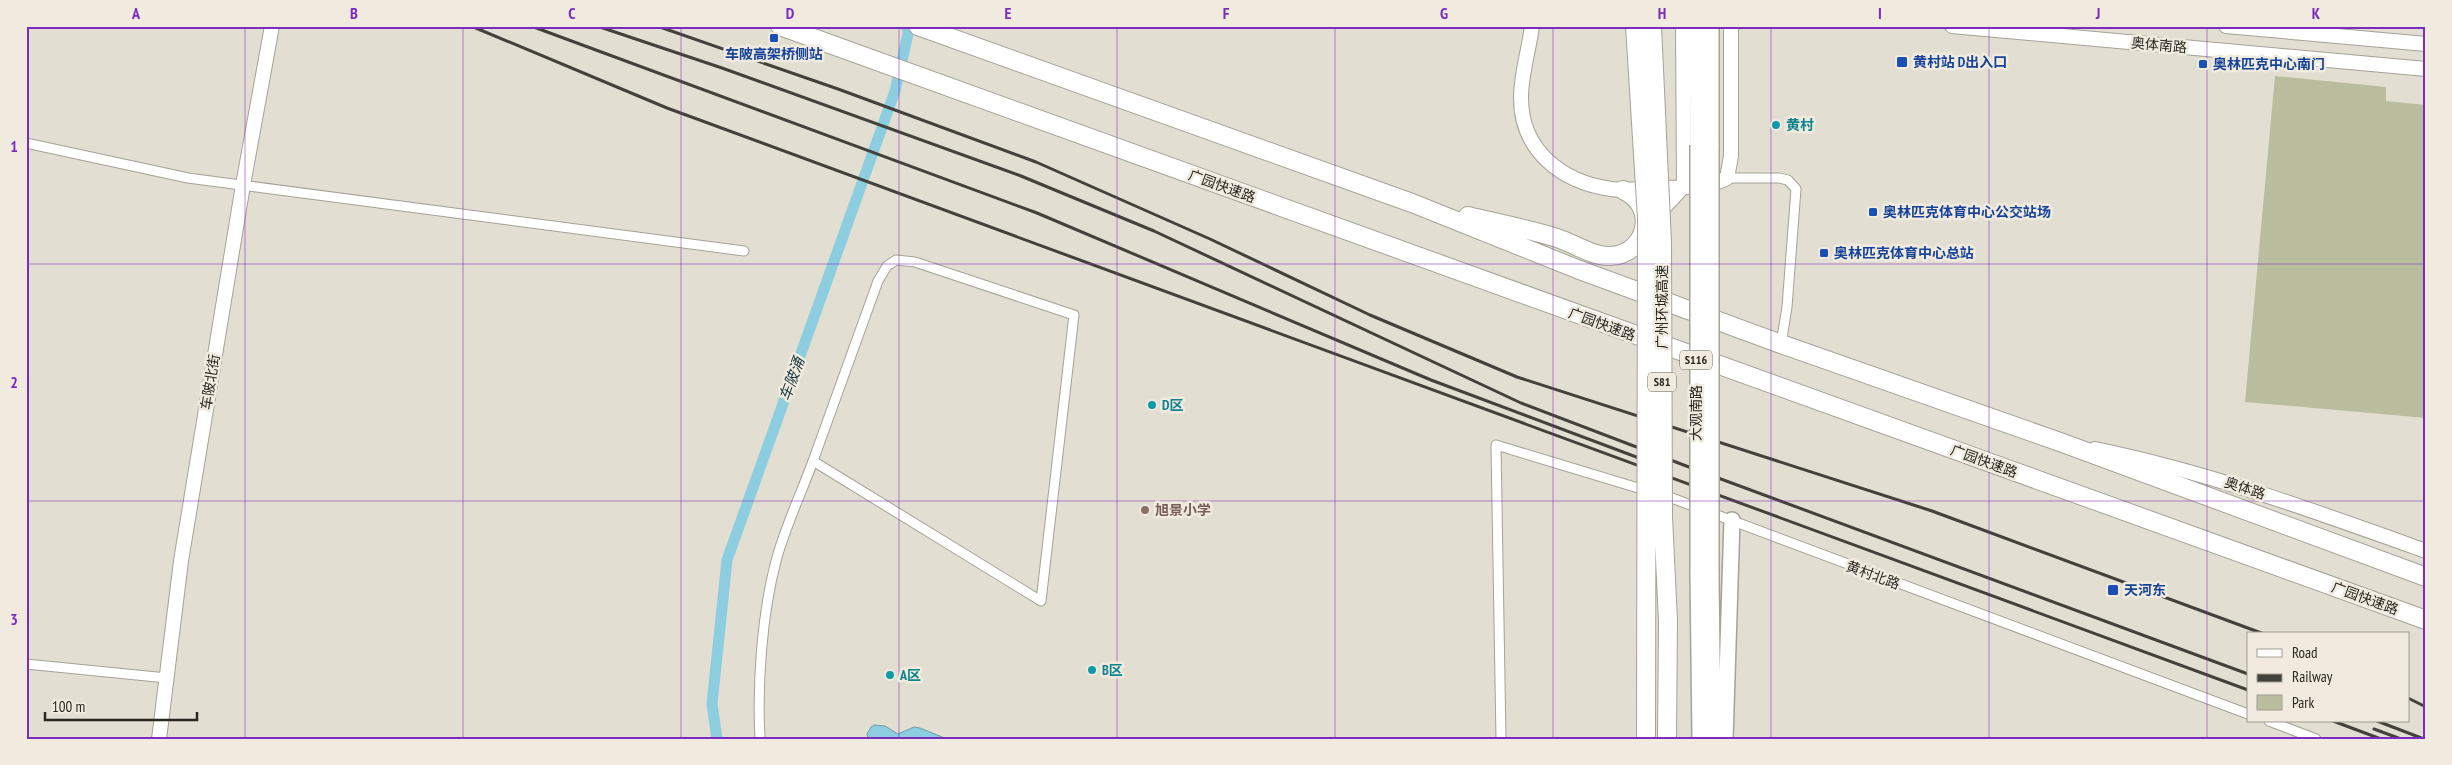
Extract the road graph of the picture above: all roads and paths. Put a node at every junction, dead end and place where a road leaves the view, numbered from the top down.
1 (272, 26) edge
2 (780, 26) edge
3 (918, 26) edge
4 (1532, 26) edge
5 (1632, 26) edge
6 (1636, 26) edge
7 (1653, 26) edge
8 (1683, 26) edge
9 (1697, 26) edge
10 (1711, 26) edge
11 (1730, 26) edge
12 (1952, 26) edge
13 (2226, 26) edge
14 (2426, 44) edge
15 (2426, 69) edge
16 (26, 143) edge
17 (1704, 145) junction
18 (1727, 178) junction
19 (243, 185) junction
20 (1684, 186) junction
21 (1623, 190) junction
22 (1412, 203) junction
23 (1645, 224) junction
24 (744, 251) dead end
25 (1781, 344) junction
26 (2060, 442) junction
27 (813, 461) junction
28 (1732, 520) junction
29 (2426, 551) edge
30 (1704, 574) junction
31 (2426, 577) edge
32 (2426, 620) edge
33 (26, 664) edge
34 (167, 678) junction
35 (2247, 714) edge
36 (2272, 722) edge
37 (159, 739) edge
38 (760, 739) edge
39 (1502, 739) edge
40 (1646, 739) edge
41 (1667, 739) edge
42 (1700, 739) edge
43 (1713, 739) edge
44 (1725, 739) edge
45 (2316, 739) edge

1 - 19 street, 车陂北街
2 - 32 highway, 广园快速路
3 - 22 highway
4 - 21 street
5 - 23 highway, bridge
6 - 23 highway, 广州环城高速 / S81, bridge
7 - 41 highway, 广州环城高速 / S81, bridge
8 - 20 street
9 - 17 main road, 大观南路 / S116
10 - 17 main road, 大观南路 / S116
11 - 18 street
12 - 15 street, 奥体南路
13 - 14 street
16 - 19 street
17 - 30 main road, 大观南路 / S116, bridge
18 - 20 street
18 - 25 street
19 - 24 street
19 - 34 street, 车陂北街
20 - 21 street
20 - 23 street
21 - 23 highway
22 - 23 highway
22 - 25 highway
23 - 40 highway, 广州环城高速 / S81, bridge
25 - 26 highway
26 - 29 street, 奥体路
26 - 31 highway
27 - 27 street
27 - 38 street
28 - 35 street, 黄村北路
28 - 39 street, 黄村北路
28 - 44 main road
30 - 42 main road, 大观南路 / S116
30 - 43 main road, 大观南路 / S116
33 - 34 street
34 - 37 street, 车陂北街
36 - 45 street

